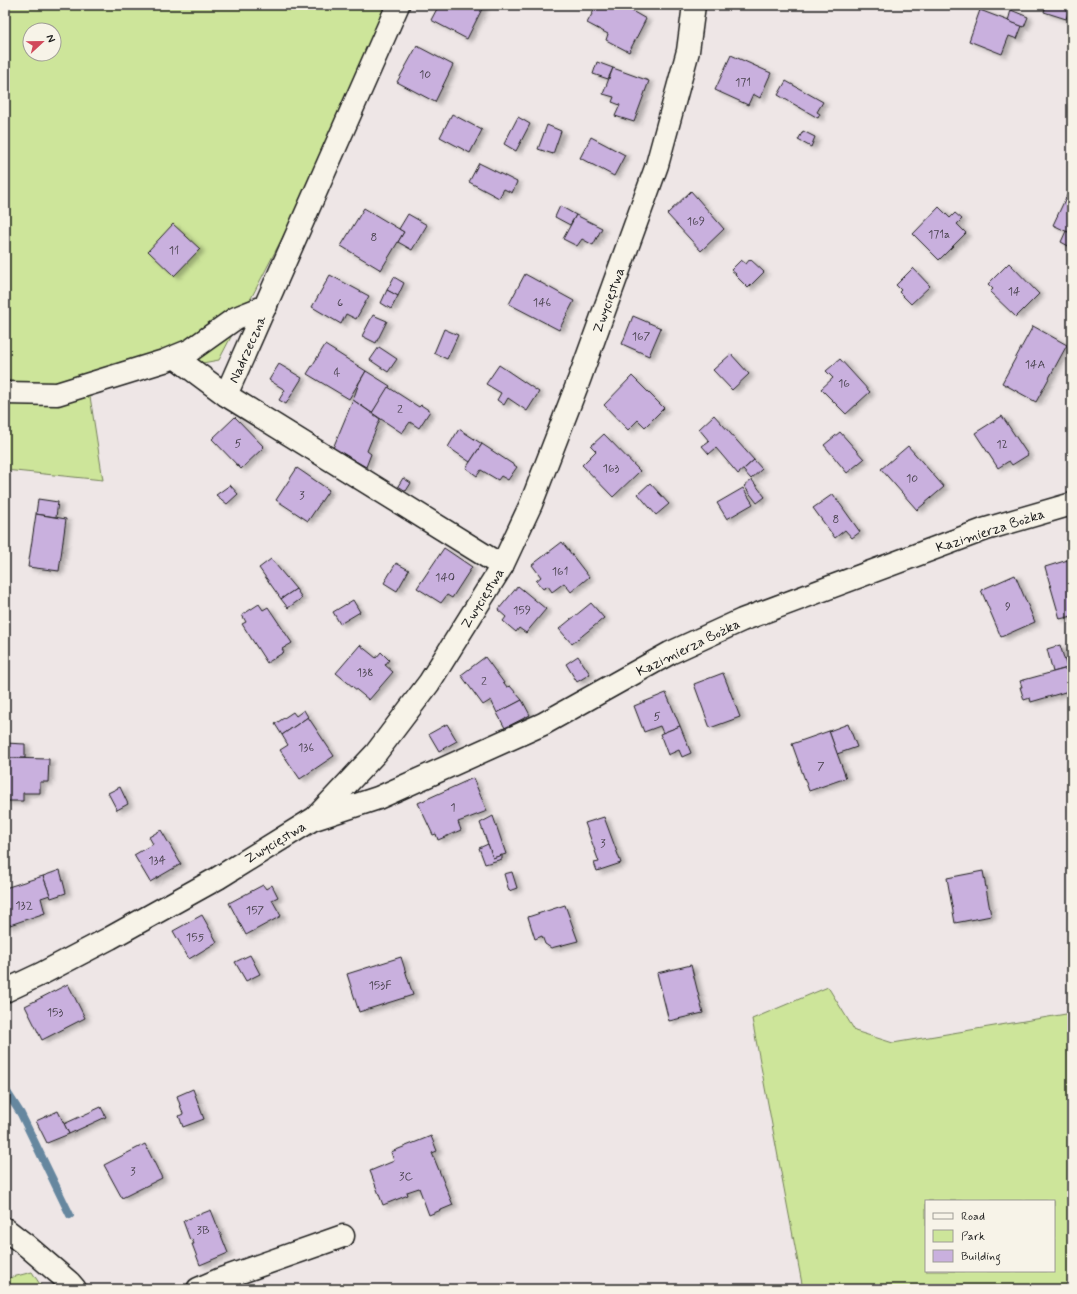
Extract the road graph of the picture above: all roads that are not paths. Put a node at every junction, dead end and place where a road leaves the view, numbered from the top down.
1 (398, 5) edge
2 (694, 5) edge
3 (709, 5) edge
4 (688, 51) junction
5 (266, 306) junction
6 (175, 357) junction
7 (5, 393) edge
8 (226, 395) junction
9 (1072, 504) edge
10 (502, 566) junction
11 (315, 818) junction
12 (5, 991) edge
13 (5, 1229) edge
14 (343, 1236) dead end
15 (74, 1289) edge
16 (198, 1289) edge

1 - 5 street, Nadrzeczna
2 - 4 street, Zwycięstwa
3 - 4 street
4 - 10 street, Zwycięstwa
5 - 6 street
5 - 8 street, Nadrzeczna
6 - 7 street
6 - 8 street
8 - 10 street, Nadrzeczna
9 - 11 street, Kazimierza Bożka
10 - 11 street, Zwycięstwa
11 - 12 street, Zwycięstwa
13 - 15 street
14 - 16 street

